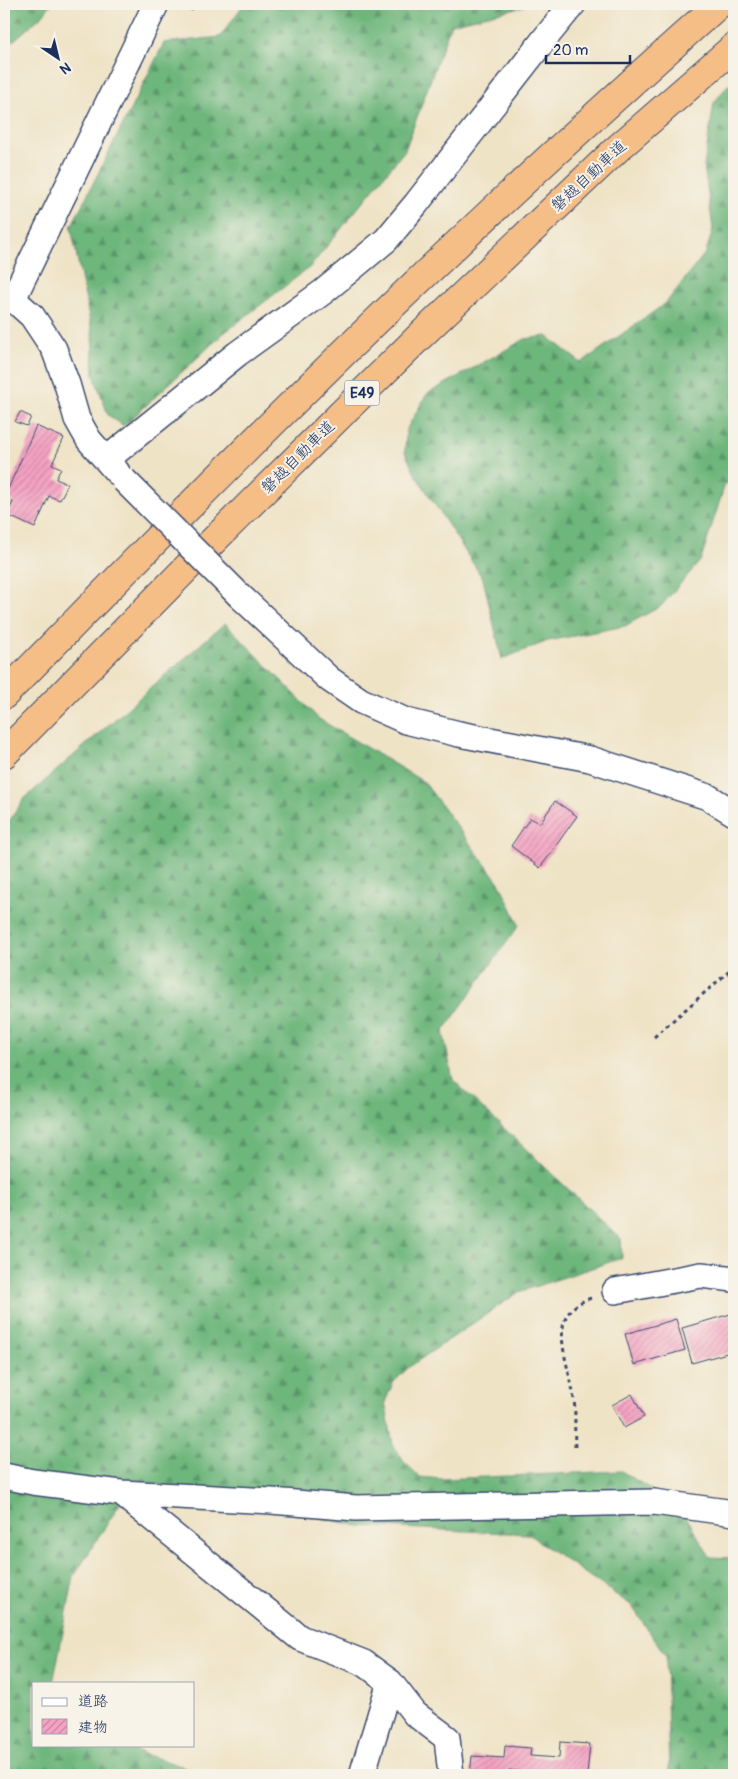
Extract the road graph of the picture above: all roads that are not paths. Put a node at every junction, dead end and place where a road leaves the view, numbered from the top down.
1 (156, 4) edge
2 (573, 4) edge
3 (719, 4) edge
4 (734, 47) edge
5 (8, 295) edge
6 (106, 460) junction
7 (4, 695) edge
8 (4, 754) edge
9 (734, 813) edge
10 (734, 1279) edge
11 (615, 1291) road end
12 (4, 1476) edge
13 (121, 1493) junction
14 (734, 1513) edge
15 (390, 1682) junction
16 (362, 1775) edge
17 (451, 1775) edge

1 - 5 street
2 - 6 street
3 - 7 highway, E49
4 - 8 highway, 磐越自動車道 / E49
5 - 6 street
6 - 9 street, bridge
10 - 11 street
12 - 13 street
13 - 14 street
13 - 15 street
15 - 16 street
15 - 17 street

